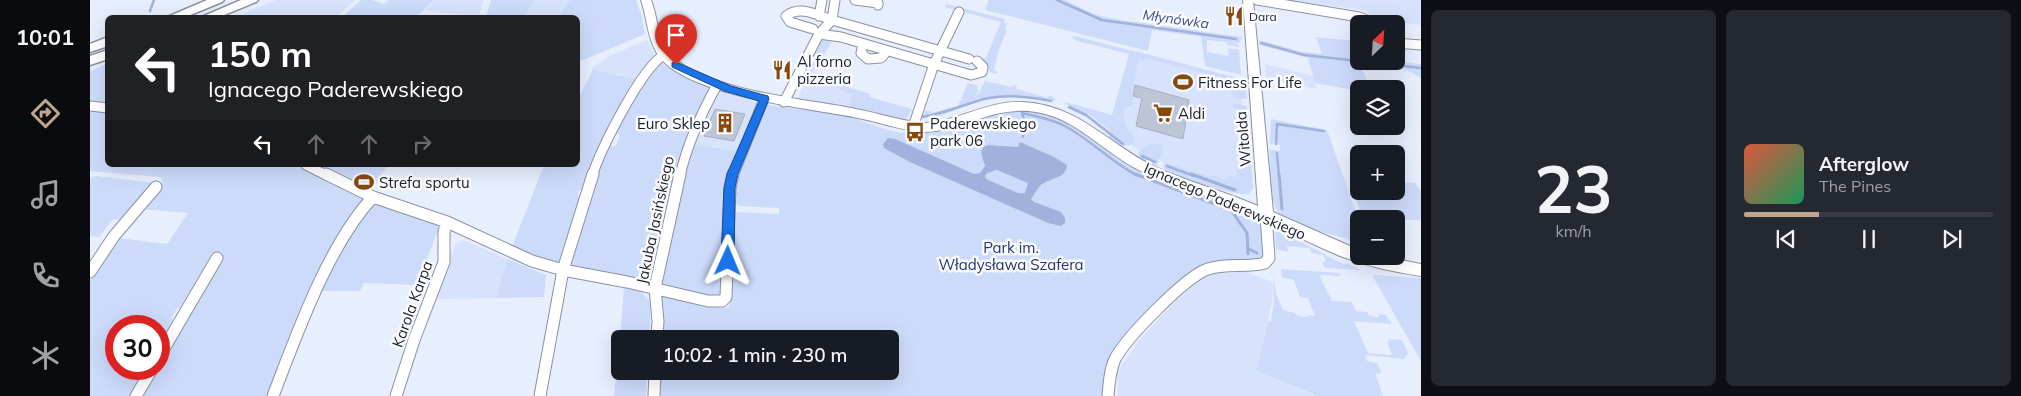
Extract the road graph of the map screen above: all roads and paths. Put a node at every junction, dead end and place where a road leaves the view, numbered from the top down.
1 (218, 0) edge
2 (646, 0) edge
3 (822, 0) edge
4 (835, 0) edge
5 (855, 0) edge
6 (1248, 0) edge
7 (1257, 0) edge
8 (247, 1) edge
9 (878, 5) dead end
10 (959, 12) dead end
11 (180, 15) edge
12 (212, 15) edge
13 (819, 16) junction
14 (1350, 16) edge
15 (832, 20) junction
16 (816, 31) junction
17 (105, 42) edge
18 (863, 44) junction
19 (1405, 44) edge
20 (1421, 46) edge
21 (90, 48) edge
22 (887, 51) junction
23 (940, 51) junction
24 (105, 55) edge
25 (664, 55) junction
26 (90, 61) edge
27 (934, 64) junction
28 (716, 84) junction
29 (764, 99) junction
30 (784, 102) junction
31 (90, 106) edge
32 (105, 108) edge
33 (913, 127) junction
34 (310, 167) edge
35 (156, 187) dead end
36 (373, 197) junction
37 (1266, 216) junction
38 (447, 222) junction
39 (217, 258) dead end
40 (563, 270) junction
41 (1421, 270) edge
42 (90, 272) edge
43 (655, 288) junction
44 (658, 330) edge
45 (170, 338) edge
46 (145, 380) edge
47 (655, 380) edge
48 (136, 396) edge
49 (273, 396) edge
50 (396, 396) edge
51 (540, 396) edge
52 (654, 396) edge
53 (1108, 396) edge

1 - 11 main road
2 - 25 street
3 - 13 street
4 - 15 street
5 - 9 street
6 - 37 street, Witolda
7 - 14 street
8 - 12 main road
10 - 23 street
13 - 15 street
13 - 16 street
15 - 16 street
15 - 23 street
16 - 18 street
16 - 30 street
17 - 21 main road
18 - 22 street
18 - 22 street
19 - 20 street
22 - 27 street
23 - 27 street
23 - 27 street
24 - 26 main road
25 - 28 street, Ignacego Paderewskiego
25 - 40 street
27 - 33 street
28 - 29 street, Ignacego Paderewskiego
28 - 43 street, Jakuba Jasińskiego
29 - 30 street, Ignacego Paderewskiego
29 - 43 street
30 - 33 street, Ignacego Paderewskiego
31 - 32 street
33 - 37 street, Ignacego Paderewskiego
34 - 36 street
35 - 42 street
36 - 38 street
36 - 49 street
37 - 41 street, Ignacego Paderewskiego
37 - 53 street
38 - 40 street
38 - 50 street, Karola Karpa
39 - 45 street
40 - 43 street
40 - 51 street
43 - 44 street, Jakuba Jasińskiego
46 - 48 street
47 - 52 street

